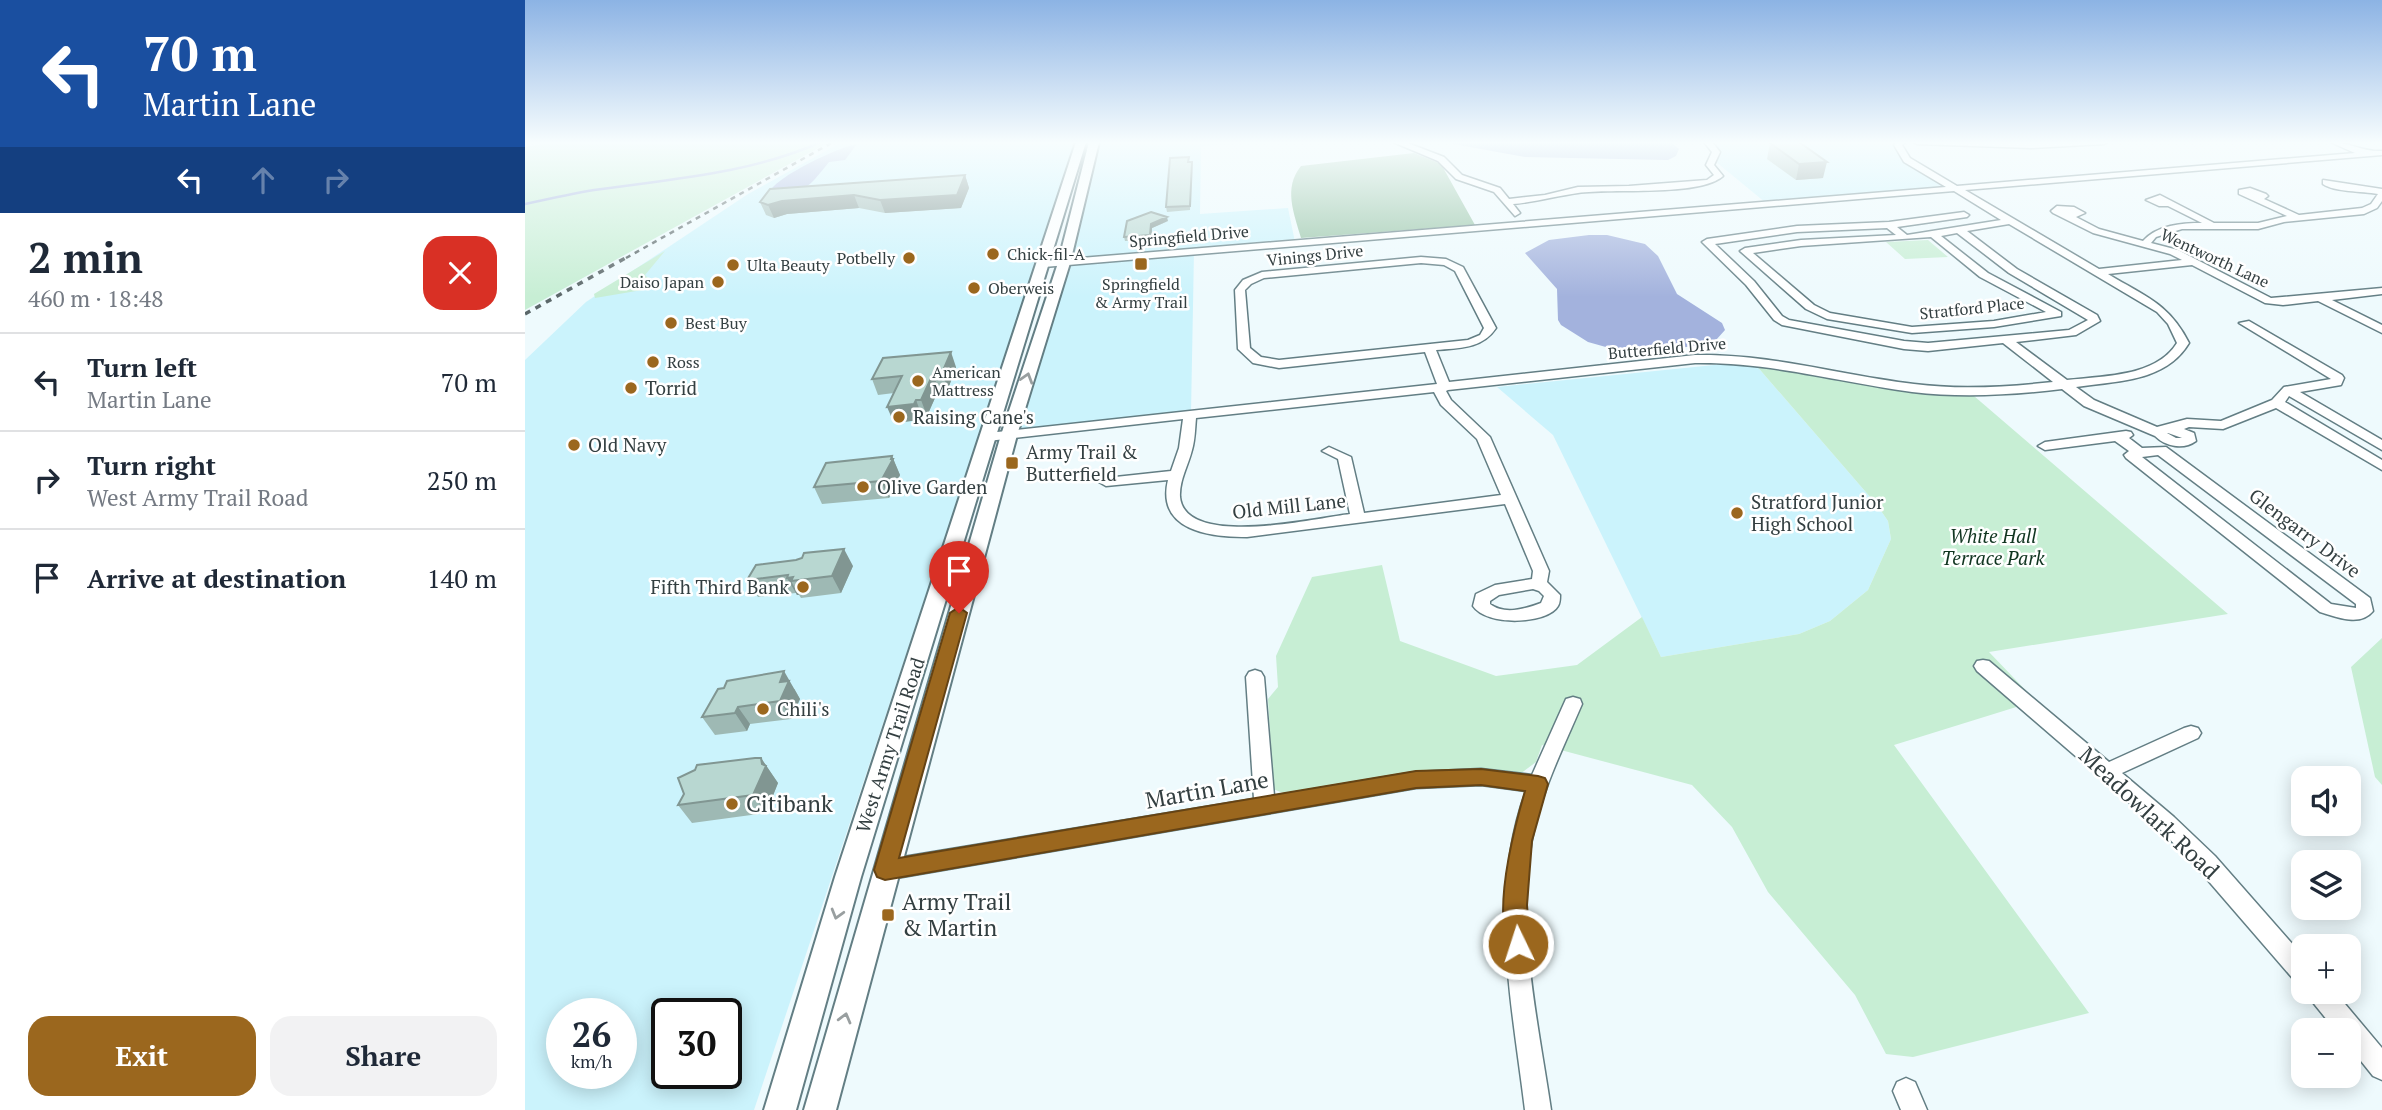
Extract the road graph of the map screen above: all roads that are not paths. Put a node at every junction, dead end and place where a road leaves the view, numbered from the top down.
1 (1065, 194) edge
2 (1081, 194) edge
3 (1500, 194) edge
4 (1563, 194) edge
5 (1885, 194) edge
6 (1965, 194) edge
7 (2382, 194) edge
8 (2256, 198) dead end
9 (1507, 202) junction
10 (2171, 204) dead end
11 (1515, 213) dead end
12 (1964, 215) dead end
13 (2068, 216) dead end
14 (2297, 217) junction
15 (2010, 221) junction
16 (1889, 225) junction
17 (2214, 226) junction
18 (1957, 228) junction
19 (1933, 234) junction
20 (1904, 237) junction
21 (1728, 239) junction
22 (2146, 243) junction
23 (1745, 251) junction
24 (1064, 262) junction
25 (2192, 262) junction
26 (1044, 264) junction
27 (2014, 271) junction
28 (2097, 272) junction
29 (1984, 275) junction
30 (2382, 291) edge
31 (2320, 298) junction
32 (1792, 310) junction
33 (2245, 323) dead end
34 (1994, 324) junction
35 (2382, 330) edge
36 (2015, 340) junction
37 (1424, 349) junction
38 (2078, 381) junction
39 (2062, 383) junction
40 (1439, 388) junction
41 (2288, 390) junction
42 (2277, 403) junction
43 (1190, 415) junction
44 (2167, 430) junction
45 (1009, 435) junction
46 (2118, 436) junction
47 (988, 437) junction
48 (2045, 446) dead end
49 (2382, 446) edge
50 (1329, 451) dead end
51 (2139, 453) junction
52 (2382, 466) edge
53 (1177, 475) junction
54 (1106, 482) dead end
55 (1509, 499) junction
56 (1358, 518) junction
57 (1539, 584) dead end
58 (959, 613) junction
59 (931, 616) junction
60 (1983, 666) dead end
61 (1255, 677) dead end
62 (1573, 704) dead end
63 (2191, 733) dead end
64 (2108, 771) junction
65 (1538, 784) junction
66 (1265, 805) junction
67 (885, 870) junction
68 (848, 877) junction
69 (876, 904) junction
70 (2291, 959) edge
71 (2329, 1004) edge
72 (2382, 1067) edge
73 (779, 1110) edge
74 (820, 1110) edge
75 (1538, 1110) edge

1 - 26 main road, West Army Trail Road
2 - 24 main road, West Army Trail Road
3 - 9 street
4 - 9 street
5 - 24 street, Springfield Drive
6 - 15 street, Butterfield Drive
7 - 14 street
8 - 14 street
9 - 11 street
10 - 17 street
12 - 16 street
13 - 22 street, Wentworth Lane
14 - 17 street
15 - 18 street
15 - 28 street, Butterfield Drive
16 - 20 street
16 - 21 street
17 - 22 street
18 - 19 street
18 - 27 street
19 - 20 street
19 - 29 street, Stratford Place
20 - 23 street
21 - 23 street, Stratford Place
21 - 32 street
22 - 25 street, Wentworth Lane
23 - 32 street, Stratford Place
24 - 26 street, Springfield Drive
45 -> 24 main road, West Army Trail Road
25 - 28 street
25 - 31 street, Wentworth Lane
26 - 47 main road, West Army Trail Road
27 - 29 street
27 - 36 street
28 - 38 street, Butterfield Drive
29 - 34 street, Stratford Place
30 - 31 street
31 - 35 street
32 - 34 street, Stratford Place
32 - 36 street
33 - 41 street
34 - 36 street
36 - 38 street
36 - 39 street
37 - 37 street, Vinings Drive
37 - 40 street
38 - 39 street, Butterfield Drive
38 - 44 street
39 - 40 street, Butterfield Drive
39 - 44 street
40 - 43 street, Butterfield Drive
40 - 55 street
41 - 42 street
41 - 49 street
42 - 44 street
42 - 52 street
43 - 45 street, Butterfield Drive
43 - 53 street, Old Mill Lane
44 - 46 street
45 - 47 street, Butterfield Drive
45 - 58 main road, West Army Trail Road
46 - 48 street
46 - 51 street, Glengarry Drive
47 - 59 main road, West Army Trail Road
50 - 56 street
51 - 51 street, Glengarry Drive
53 - 54 street
53 - 56 street, Old Mill Lane
55 - 56 street, Old Mill Lane
55 - 57 street
58 - 59 main road
58 - 67 main road, West Army Trail Road
59 - 68 main road, West Army Trail Road
60 - 64 street, Meadowlark Road
61 - 66 street
62 - 65 street
63 - 64 street
64 - 70 street, Meadowlark Road
65 - 66 street, Martin Lane
65 - 75 street
66 - 67 street, Martin Lane
67 - 69 main road, West Army Trail Road
68 - 69 main road
68 -> 73 main road, West Army Trail Road
74 -> 69 main road, West Army Trail Road
71 - 72 street

